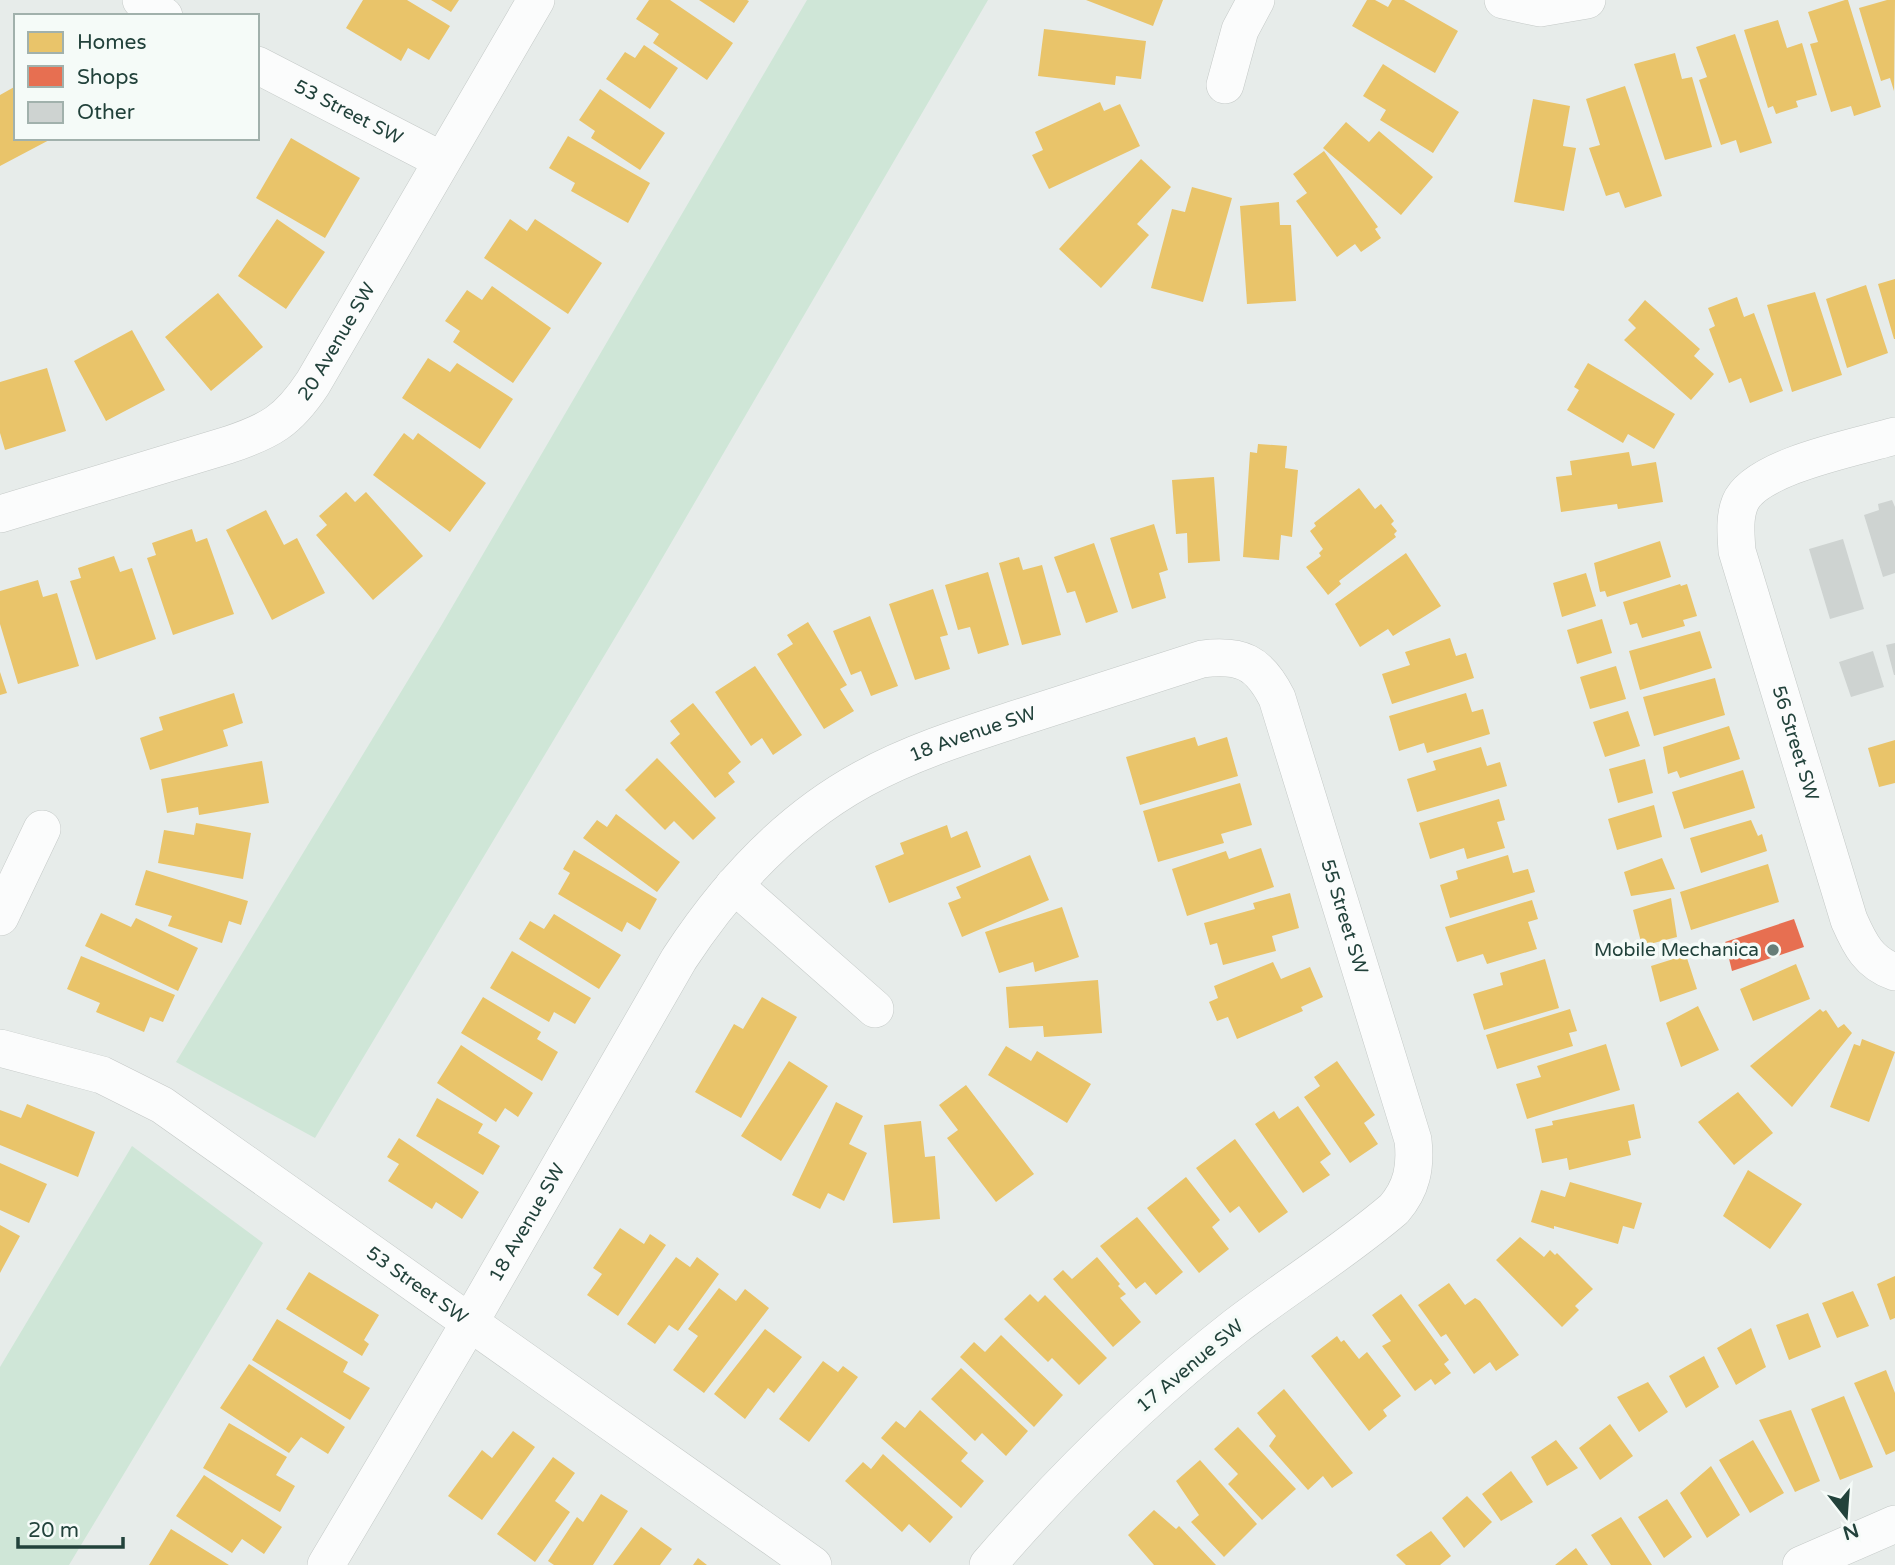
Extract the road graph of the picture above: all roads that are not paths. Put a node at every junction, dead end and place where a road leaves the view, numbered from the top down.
1 (141, 0) edge
2 (536, 0) edge
3 (1256, 0) edge
4 (1503, 0) edge
5 (1587, 0) edge
6 (161, 14) edge
7 (259, 66) edge
8 (1225, 85) dead end
9 (442, 160) junction
10 (1895, 436) edge
11 (0, 514) edge
12 (1245, 661) joint
13 (42, 829) dead end
14 (734, 885) junction
15 (0, 917) edge
16 (1891, 971) edge
17 (876, 1009) dead end
18 (0, 1048) edge
19 (1409, 1186) joint
20 (470, 1322) junction
21 (1895, 1524) edge
22 (326, 1565) edge
23 (813, 1565) edge
24 (988, 1565) edge
25 (1801, 1565) edge

1 - 6 street
2 - 9 street, 20 Avenue SW
3 - 8 street
4 - 5 street
7 - 9 street, 53 Street SW
9 - 11 street, 20 Avenue SW
10 - 16 street, 56 Street SW
12 - 14 street, 18 Avenue SW
12 - 19 street, 55 Street SW
13 - 15 street
14 - 17 street
14 - 20 street, 18 Avenue SW
18 - 20 street, 53 Street SW
19 - 24 street, 17 Avenue SW
20 - 22 street, 18 Avenue SW
20 - 23 street, 53 Street SW
21 - 25 street

